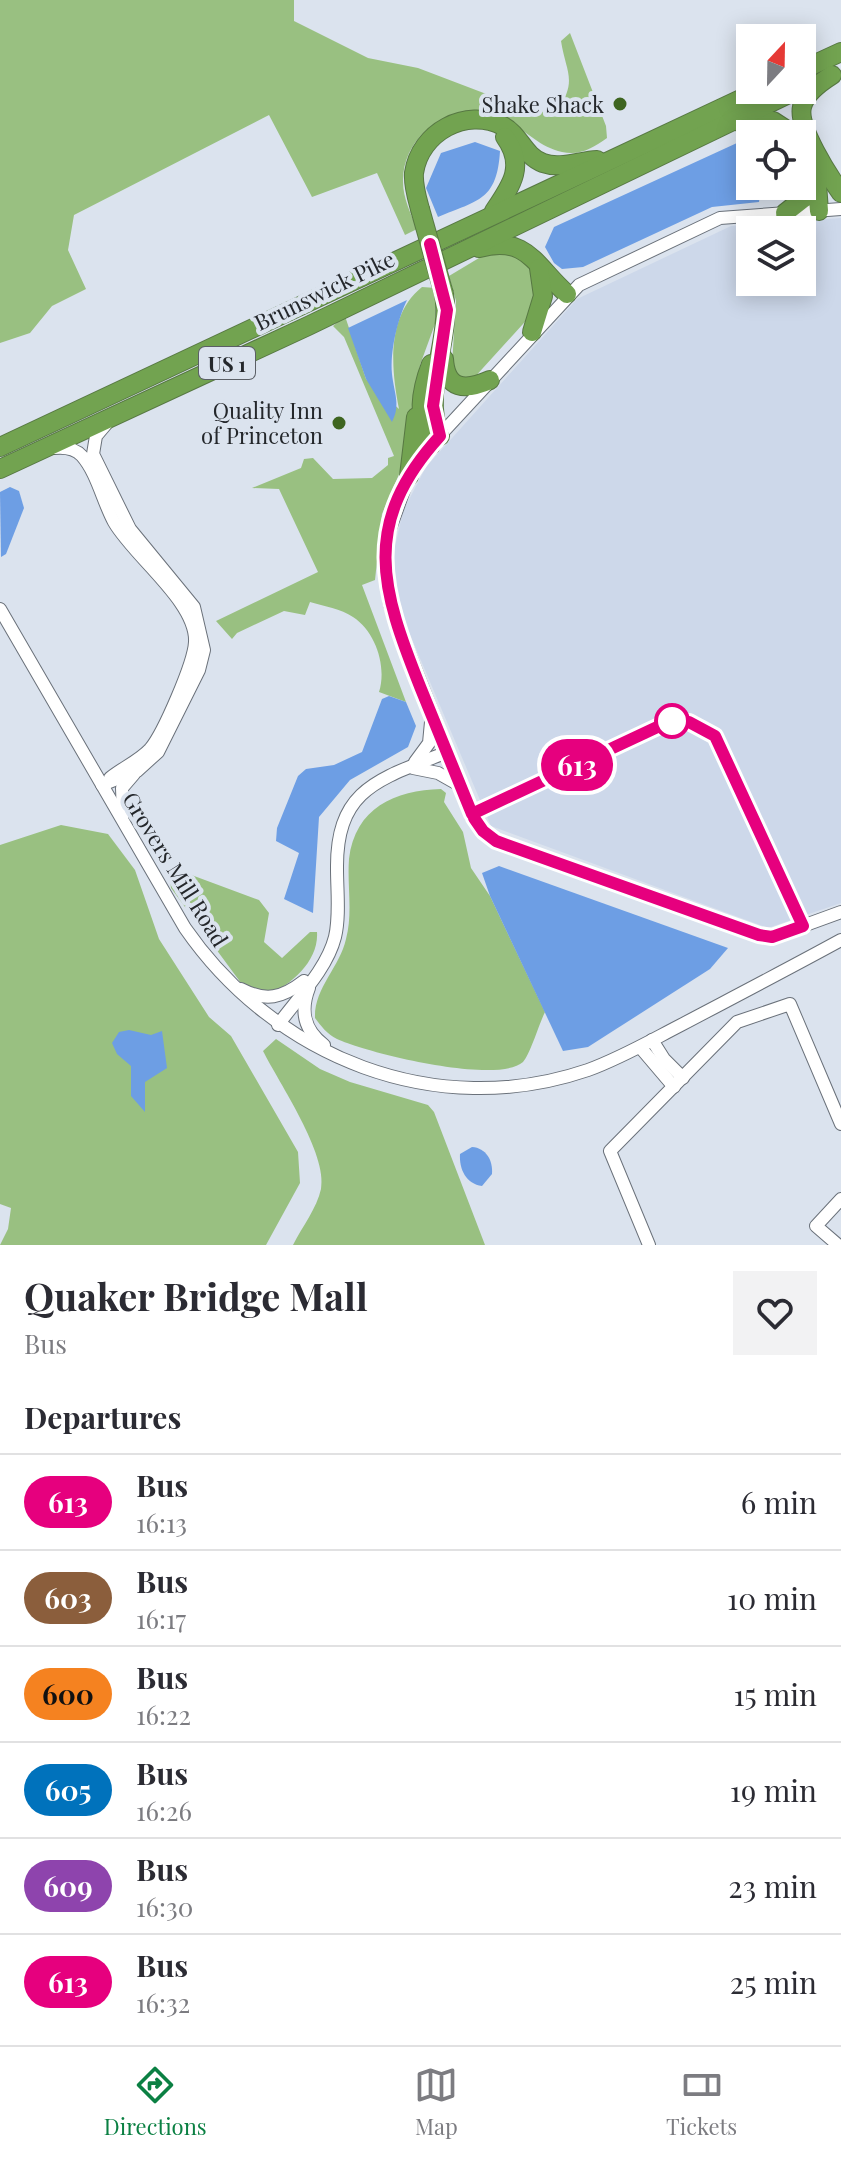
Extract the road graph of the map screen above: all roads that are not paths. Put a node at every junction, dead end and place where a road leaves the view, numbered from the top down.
1 (839, 60) edge
2 (816, 66) edge
3 (816, 77) edge
4 (736, 101) edge
5 (768, 104) edge
6 (476, 120) junction
7 (736, 123) edge
8 (725, 124) junction
9 (612, 159) junction
10 (816, 168) edge
11 (819, 172) junction
12 (841, 193) edge
13 (830, 210) edge
14 (785, 213) junction
15 (491, 214) junction
16 (451, 255) junction
17 (538, 266) junction
18 (567, 294) junction
19 (532, 332) junction
20 (443, 344) junction
21 (490, 380) junction
22 (421, 391) junction
23 (118, 413) junction
24 (436, 440) junction
25 (0, 447) edge
26 (42, 449) junction
27 (0, 469) edge
28 (409, 476) junction
29 (0, 609) edge
30 (432, 715) junction
31 (447, 752) junction
32 (409, 767) junction
33 (137, 771) junction
34 (102, 785) junction
35 (461, 786) junction
36 (124, 823) junction
37 (841, 912) edge
38 (841, 940) edge
39 (841, 948) edge
40 (795, 966) junction
41 (319, 969) junction
42 (226, 980) junction
43 (278, 1025) junction
44 (646, 1043) junction
45 (346, 1062) junction
46 (678, 1082) junction
47 (841, 1124) edge
48 (841, 1199) edge
49 (649, 1245) edge
50 (838, 1245) edge

1 - 2 highway
1 - 3 highway, Brunswick Pike / US 1
1 - 11 highway
4 - 9 highway, Brunswick Pike / US 1
5 - 8 highway, Brunswick Pike / US 1
6 - 9 highway
6 - 15 highway
6 - 20 highway, bridge
7 - 8 highway
8 - 16 highway, Brunswick Pike / US 1
9 - 15 highway, Brunswick Pike / US 1
10 - 11 highway
11 - 12 highway
11 - 13 highway
11 - 14 highway
13 - 14 street
14 - 18 street
15 - 25 highway, Brunswick Pike / US 1
16 - 17 highway
16 - 23 highway, Brunswick Pike / US 1
17 - 18 highway
17 - 19 highway
18 - 19 street
19 - 21 street
20 - 21 highway
20 - 22 highway
20 - 24 highway
21 - 24 street
22 - 24 highway
22 - 28 highway
23 - 26 highway, Brunswick Pike / US 1
23 - 33 street
24 - 28 street
26 - 27 highway, Brunswick Pike / US 1
26 - 34 street
28 - 30 street
29 - 34 street, Grovers Mill Road
30 - 31 street
30 - 32 street
31 - 32 street
31 - 35 street
32 - 35 street
32 - 41 street
33 - 34 street
33 - 36 street
34 - 36 street, Grovers Mill Road
35 - 37 street
36 - 42 street, Grovers Mill Road
38 - 40 street, Grovers Mill Road
39 - 40 street, Grovers Mill Road
40 - 44 street, Grovers Mill Road
41 - 42 street
41 - 43 street
41 - 45 street
42 - 43 street, Grovers Mill Road
43 - 45 street, Grovers Mill Road
44 - 45 street, Grovers Mill Road
44 - 46 street
46 - 47 street
46 - 49 street
48 - 50 street

